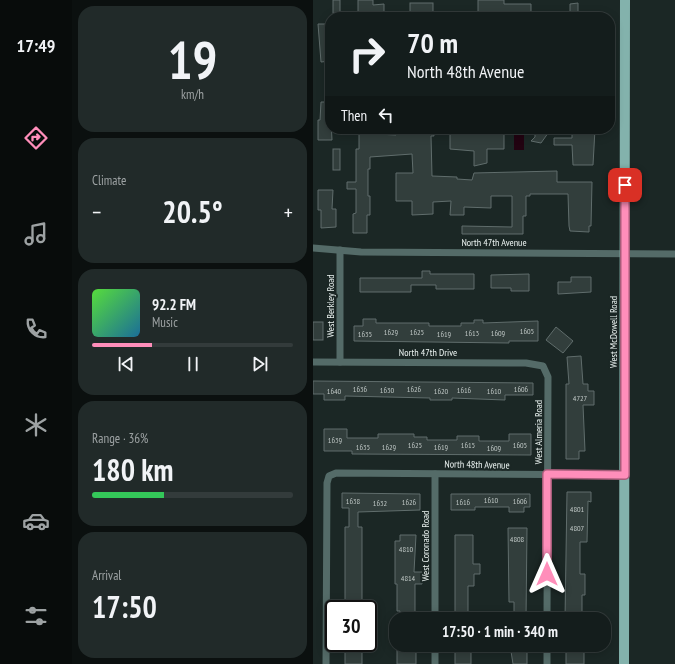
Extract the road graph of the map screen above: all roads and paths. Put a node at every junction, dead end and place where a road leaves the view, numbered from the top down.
1 (625, 0) edge
2 (313, 248) edge
3 (340, 250) junction
4 (625, 254) junction
5 (675, 254) edge
6 (313, 362) edge
7 (340, 362) junction
8 (543, 366) joint
9 (435, 474) junction
10 (547, 474) junction
11 (625, 475) junction
12 (435, 612) edge
13 (547, 612) edge
14 (435, 652) edge
15 (547, 652) edge
16 (326, 664) edge
17 (435, 664) edge
18 (547, 664) edge
19 (625, 664) edge

1 - 4 main road, West McDowell Road
2 - 3 street, North 47th Avenue
3 - 4 street, North 47th Avenue
3 - 7 street, West Berkley Road
4 - 5 street, North 47th Avenue
4 - 11 main road, West McDowell Road
6 - 7 street, North 47th Drive
7 - 8 street, North 47th Drive
8 - 10 street, West Almeria Road
9 - 10 street, North 48th Avenue
9 - 12 street, West Coronado Road
9 - 16 street, North 48th Avenue
10 - 11 street, North 48th Avenue
10 - 13 street, West Almeria Road
11 - 19 main road, West McDowell Road
14 - 17 street
15 - 18 street

